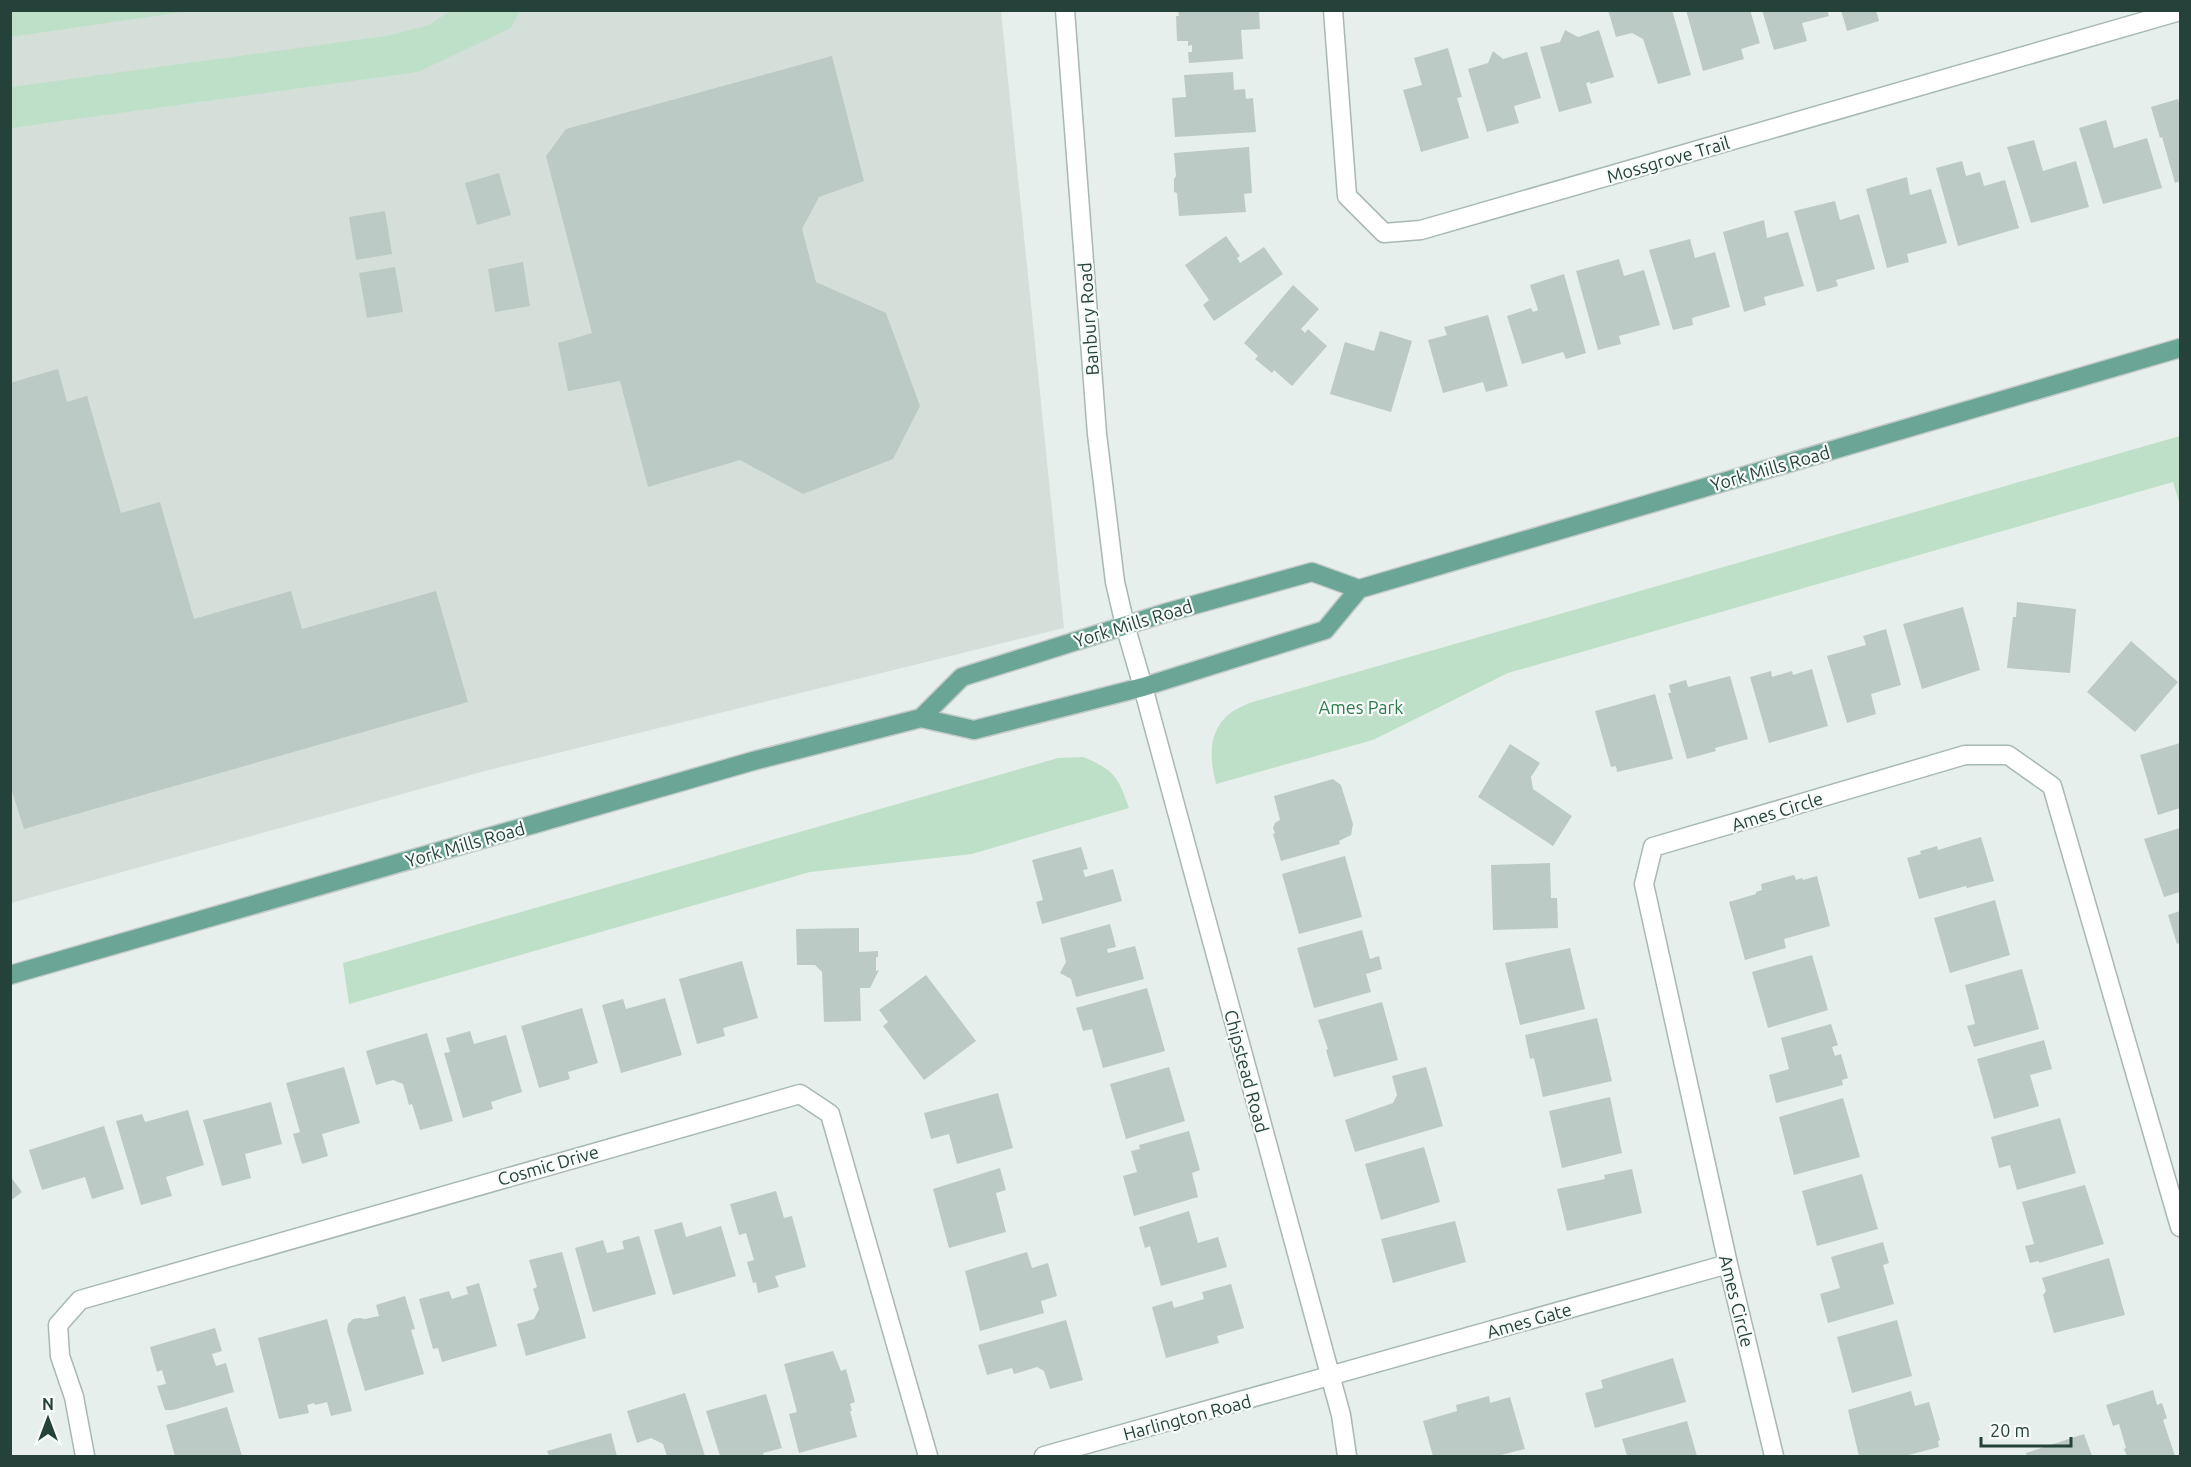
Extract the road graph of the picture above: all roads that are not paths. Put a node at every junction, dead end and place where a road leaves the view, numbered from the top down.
1 (1065, 10) edge
2 (1333, 10) edge
3 (2181, 11) edge
4 (2181, 348) edge
5 (1359, 589) junction
6 (1125, 625) junction
7 (1143, 687) junction
8 (921, 718) junction
9 (10, 975) edge
10 (2181, 1227) edge
11 (1728, 1264) junction
12 (1330, 1376) junction
13 (85, 1456) edge
14 (928, 1456) edge
15 (1044, 1456) edge
16 (1347, 1456) edge
17 (1774, 1456) edge

1 - 6 street, Banbury Road
2 - 3 street, Mossgrove Trail
4 - 5 main road, York Mills Road
5 - 6 main road, York Mills Road
5 - 7 main road, York Mills Road
6 - 7 street, Banbury Road
6 - 8 main road, York Mills Road
7 - 8 main road, York Mills Road
7 - 12 street, Chipstead Road
8 - 9 main road, York Mills Road
10 - 11 street, Ames Circle
11 - 12 street, Ames Gate
11 - 17 street, Ames Circle
12 - 15 street, Harlington Road
12 - 16 street, Chipstead Road
13 - 14 street, Cosmic Drive

